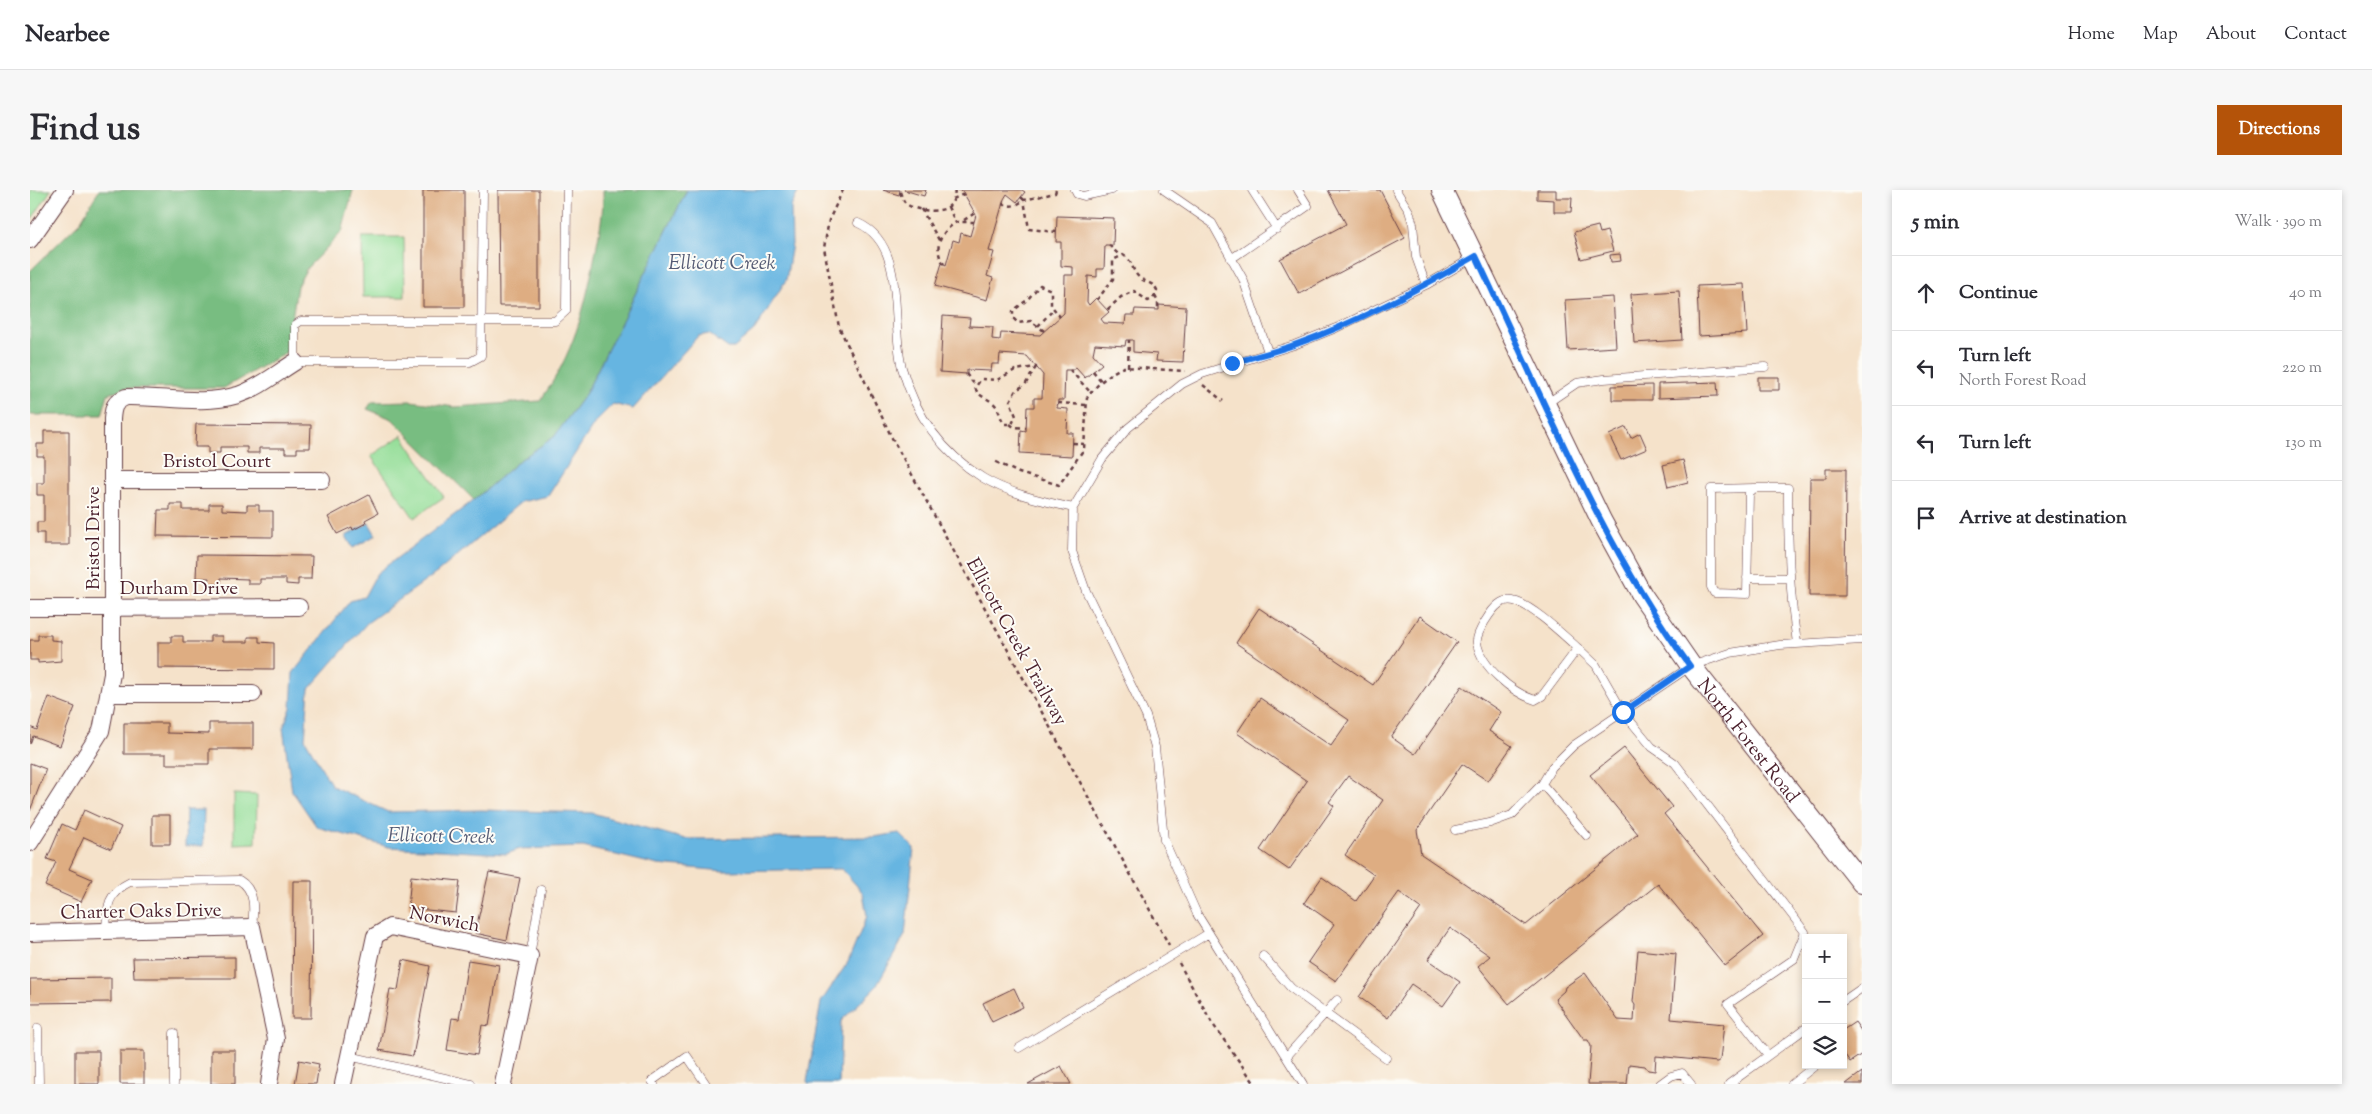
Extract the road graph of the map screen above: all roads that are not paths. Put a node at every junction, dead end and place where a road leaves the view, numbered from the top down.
1 (65, 190) edge
2 (483, 190) edge
3 (567, 190) edge
4 (1075, 190) edge
5 (1112, 190) edge
6 (1164, 190) edge
7 (1252, 190) edge
8 (1298, 190) edge
9 (1396, 190) edge
10 (1442, 190) edge
11 (858, 223) dead end
12 (1278, 229) junction
13 (30, 240) edge
14 (1476, 256) junction
15 (1232, 259) junction
16 (1426, 284) junction
17 (483, 323) junction
18 (1268, 352) junction
19 (296, 362) junction
20 (1766, 367) dead end
21 (1546, 404) junction
22 (112, 480) junction
23 (322, 480) dead end
24 (1755, 488) junction
25 (1073, 508) junction
26 (1748, 578) junction
27 (1789, 578) junction
28 (299, 607) dead end
29 (30, 608) edge
30 (112, 608) junction
31 (1862, 640) edge
32 (1797, 643) junction
33 (1578, 648) junction
34 (1690, 666) junction
35 (108, 694) junction
36 (253, 694) dead end
37 (1623, 712) junction
38 (1542, 784) junction
39 (1455, 830) dead end
40 (1587, 836) dead end
41 (30, 843) edge
42 (1862, 883) edge
43 (541, 890) dead end
44 (252, 927) junction
45 (106, 930) junction
46 (30, 933) edge
47 (1210, 933) junction
48 (530, 956) junction
49 (1263, 956) dead end
50 (1862, 988) edge
51 (1847, 999) edge
52 (1337, 1000) dead end
53 (1325, 1014) junction
54 (38, 1028) dead end
55 (1802, 1031) edge
56 (174, 1033) dead end
57 (1019, 1048) dead end
58 (1768, 1055) junction
59 (349, 1056) junction
60 (1287, 1056) junction
61 (1386, 1058) dead end
62 (1811, 1069) edge
63 (39, 1084) edge
64 (174, 1084) edge
65 (269, 1084) edge
66 (343, 1084) edge
67 (471, 1084) edge
68 (503, 1084) edge
69 (654, 1084) edge
70 (706, 1084) edge
71 (1303, 1084) edge
72 (1660, 1084) edge
73 (1692, 1084) edge
74 (1729, 1084) edge
75 (1792, 1084) edge

1 - 13 street
2 - 17 lane
3 - 17 lane
4 - 5 lane
6 - 15 lane
7 - 12 lane
8 - 12 lane
9 - 16 lane
10 - 14 street, North Forest Road
11 - 25 lane
12 - 15 lane
14 - 16 lane
14 - 21 street, North Forest Road
15 - 18 lane
16 - 18 lane
17 - 19 lane
17 - 19 lane
18 - 25 lane
19 - 22 street, Bristol Drive
20 - 21 lane
21 - 34 street, North Forest Road
22 - 23 street, Bristol Court
22 - 30 street, Bristol Drive
24 - 26 lane
24 - 26 lane
24 - 27 lane
25 - 47 lane
26 - 27 lane
27 - 32 lane
28 - 30 street, Durham Drive
29 - 30 street, Durham Drive
30 - 35 street, Bristol Drive
31 - 32 lane
32 - 34 lane
33 - 33 lane
33 - 37 lane
34 - 37 lane
34 - 42 street, North Forest Road
35 - 36 street
35 - 41 street, Bristol Drive
37 - 38 lane
37 - 58 lane
38 - 39 lane
38 - 40 lane
43 - 48 lane
44 - 45 street, Charter Oaks Drive
44 - 45 lane
44 - 65 street
45 - 46 street, Charter Oaks Drive
47 - 57 lane
47 - 60 lane
48 - 59 street, Norwich
48 - 68 street
49 - 53 lane
50 - 51 lane
52 - 53 lane
53 - 60 lane
53 - 61 lane
54 - 63 lane
55 - 58 lane
56 - 64 lane
58 - 74 lane
59 - 66 street, Norwich
59 - 67 lane
60 - 71 lane
62 - 75 lane
69 - 70 lane
72 - 73 lane

